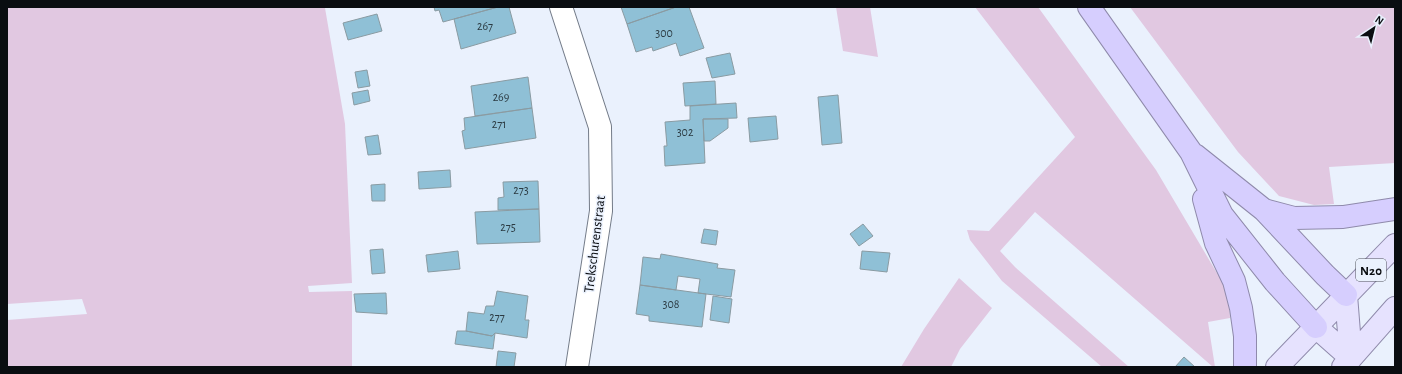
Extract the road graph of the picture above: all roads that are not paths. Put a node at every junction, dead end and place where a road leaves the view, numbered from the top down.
1 (561, 7) edge
2 (1089, 7) edge
3 (1191, 152) junction
4 (1395, 209) edge
5 (1264, 210) junction
6 (1395, 245) edge
7 (1346, 295) junction
8 (1395, 308) edge
9 (1316, 327) junction
10 (1350, 364) edge
11 (577, 367) edge
12 (1245, 367) edge
13 (1277, 367) edge

1 - 11 street, Trekschurenstraat
2 - 3 highway
3 - 5 highway
3 - 9 highway
3 - 12 highway
4 - 5 highway
5 - 7 highway
6 - 7 main road, N20
7 - 9 main road, N20
7 - 10 main road
8 - 10 main road
9 - 10 main road
9 - 13 main road, N20

